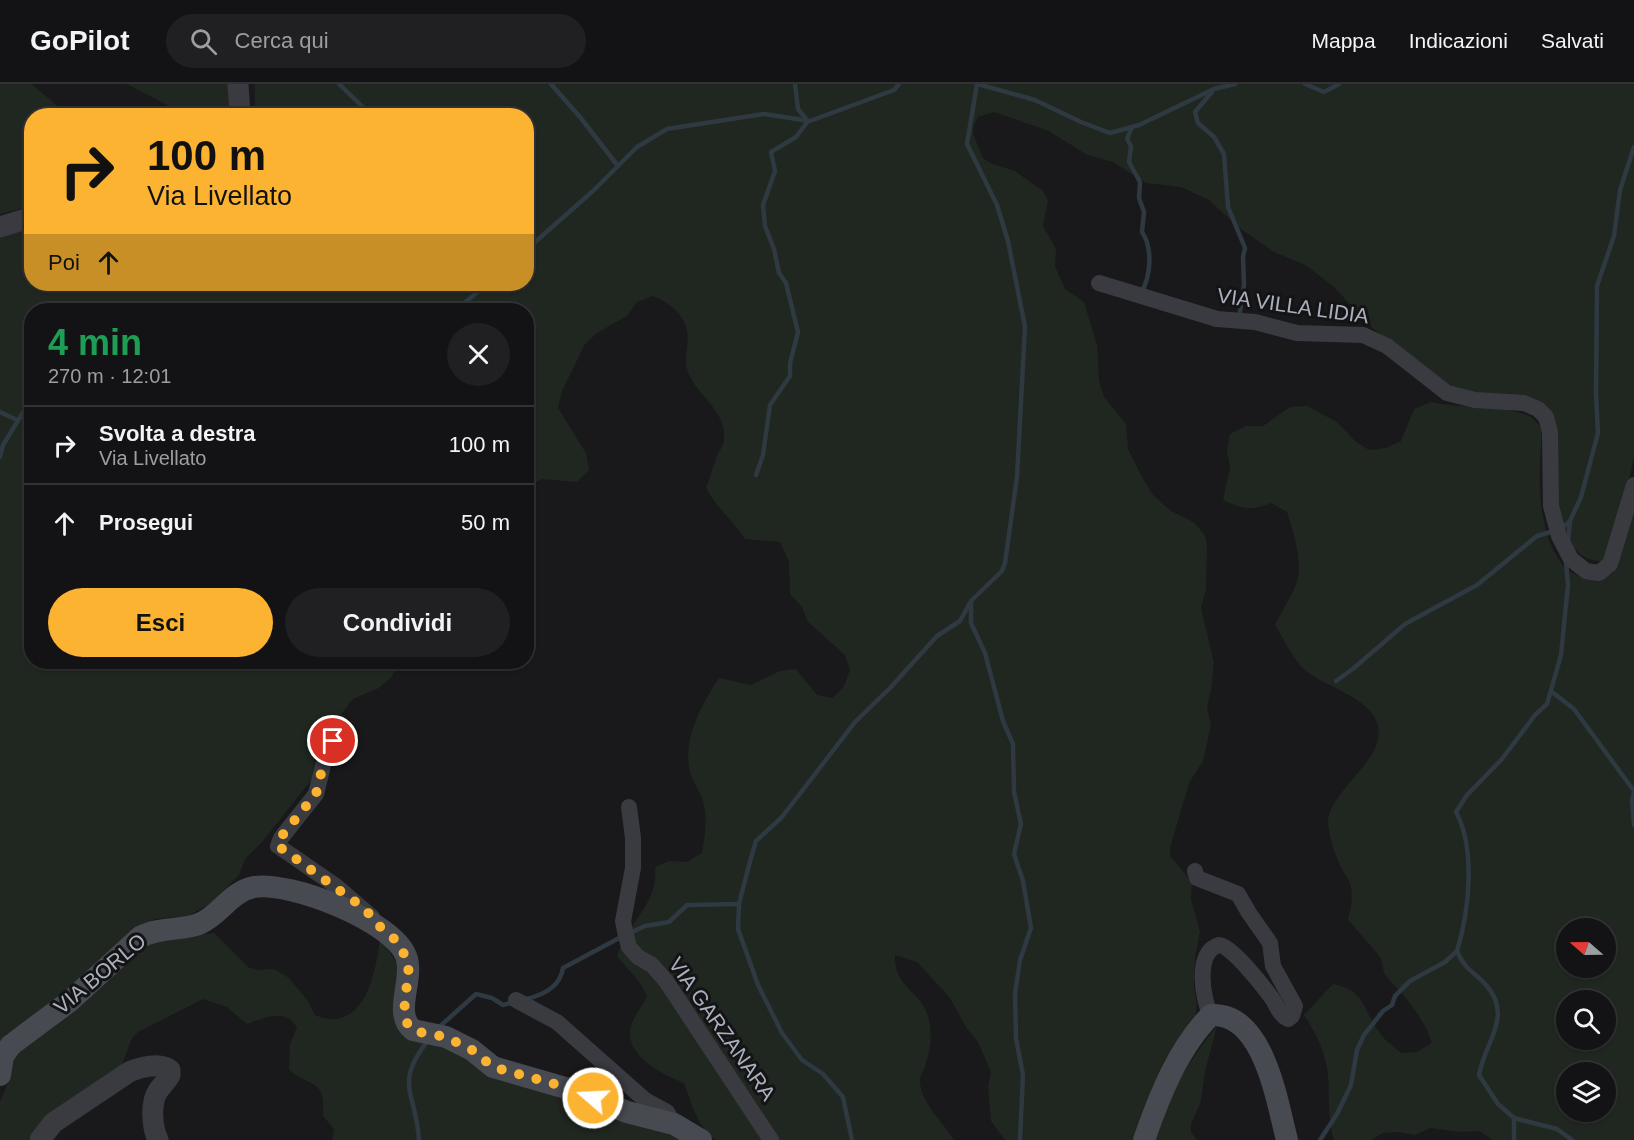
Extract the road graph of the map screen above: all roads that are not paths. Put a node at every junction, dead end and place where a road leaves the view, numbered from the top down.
1 (238, 84) edge
2 (240, 108) edge
3 (24, 220) edge
4 (0, 227) edge
5 (1099, 283) dead end
6 (1634, 484) edge
7 (340, 730) dead end
8 (629, 807) dead end
9 (1195, 870) dead end
10 (382, 929) junction
11 (516, 1000) dead end
12 (1211, 1015) junction
13 (0, 1075) edge
14 (674, 1124) junction
15 (40, 1140) edge
16 (158, 1140) edge
17 (701, 1140) edge
18 (771, 1140) edge
19 (1144, 1140) edge
20 (1287, 1140) edge

1 - 2 street
3 - 4 street
5 - 6 street, VIA VILLA LIDIA
7 - 10 street
8 - 18 street, VIA GARZANARA
9 - 12 street
10 - 13 main road, VIA BORLO
10 - 14 main road
11 - 14 street
12 - 19 main road
12 - 20 main road
14 - 17 main road
15 - 16 street

